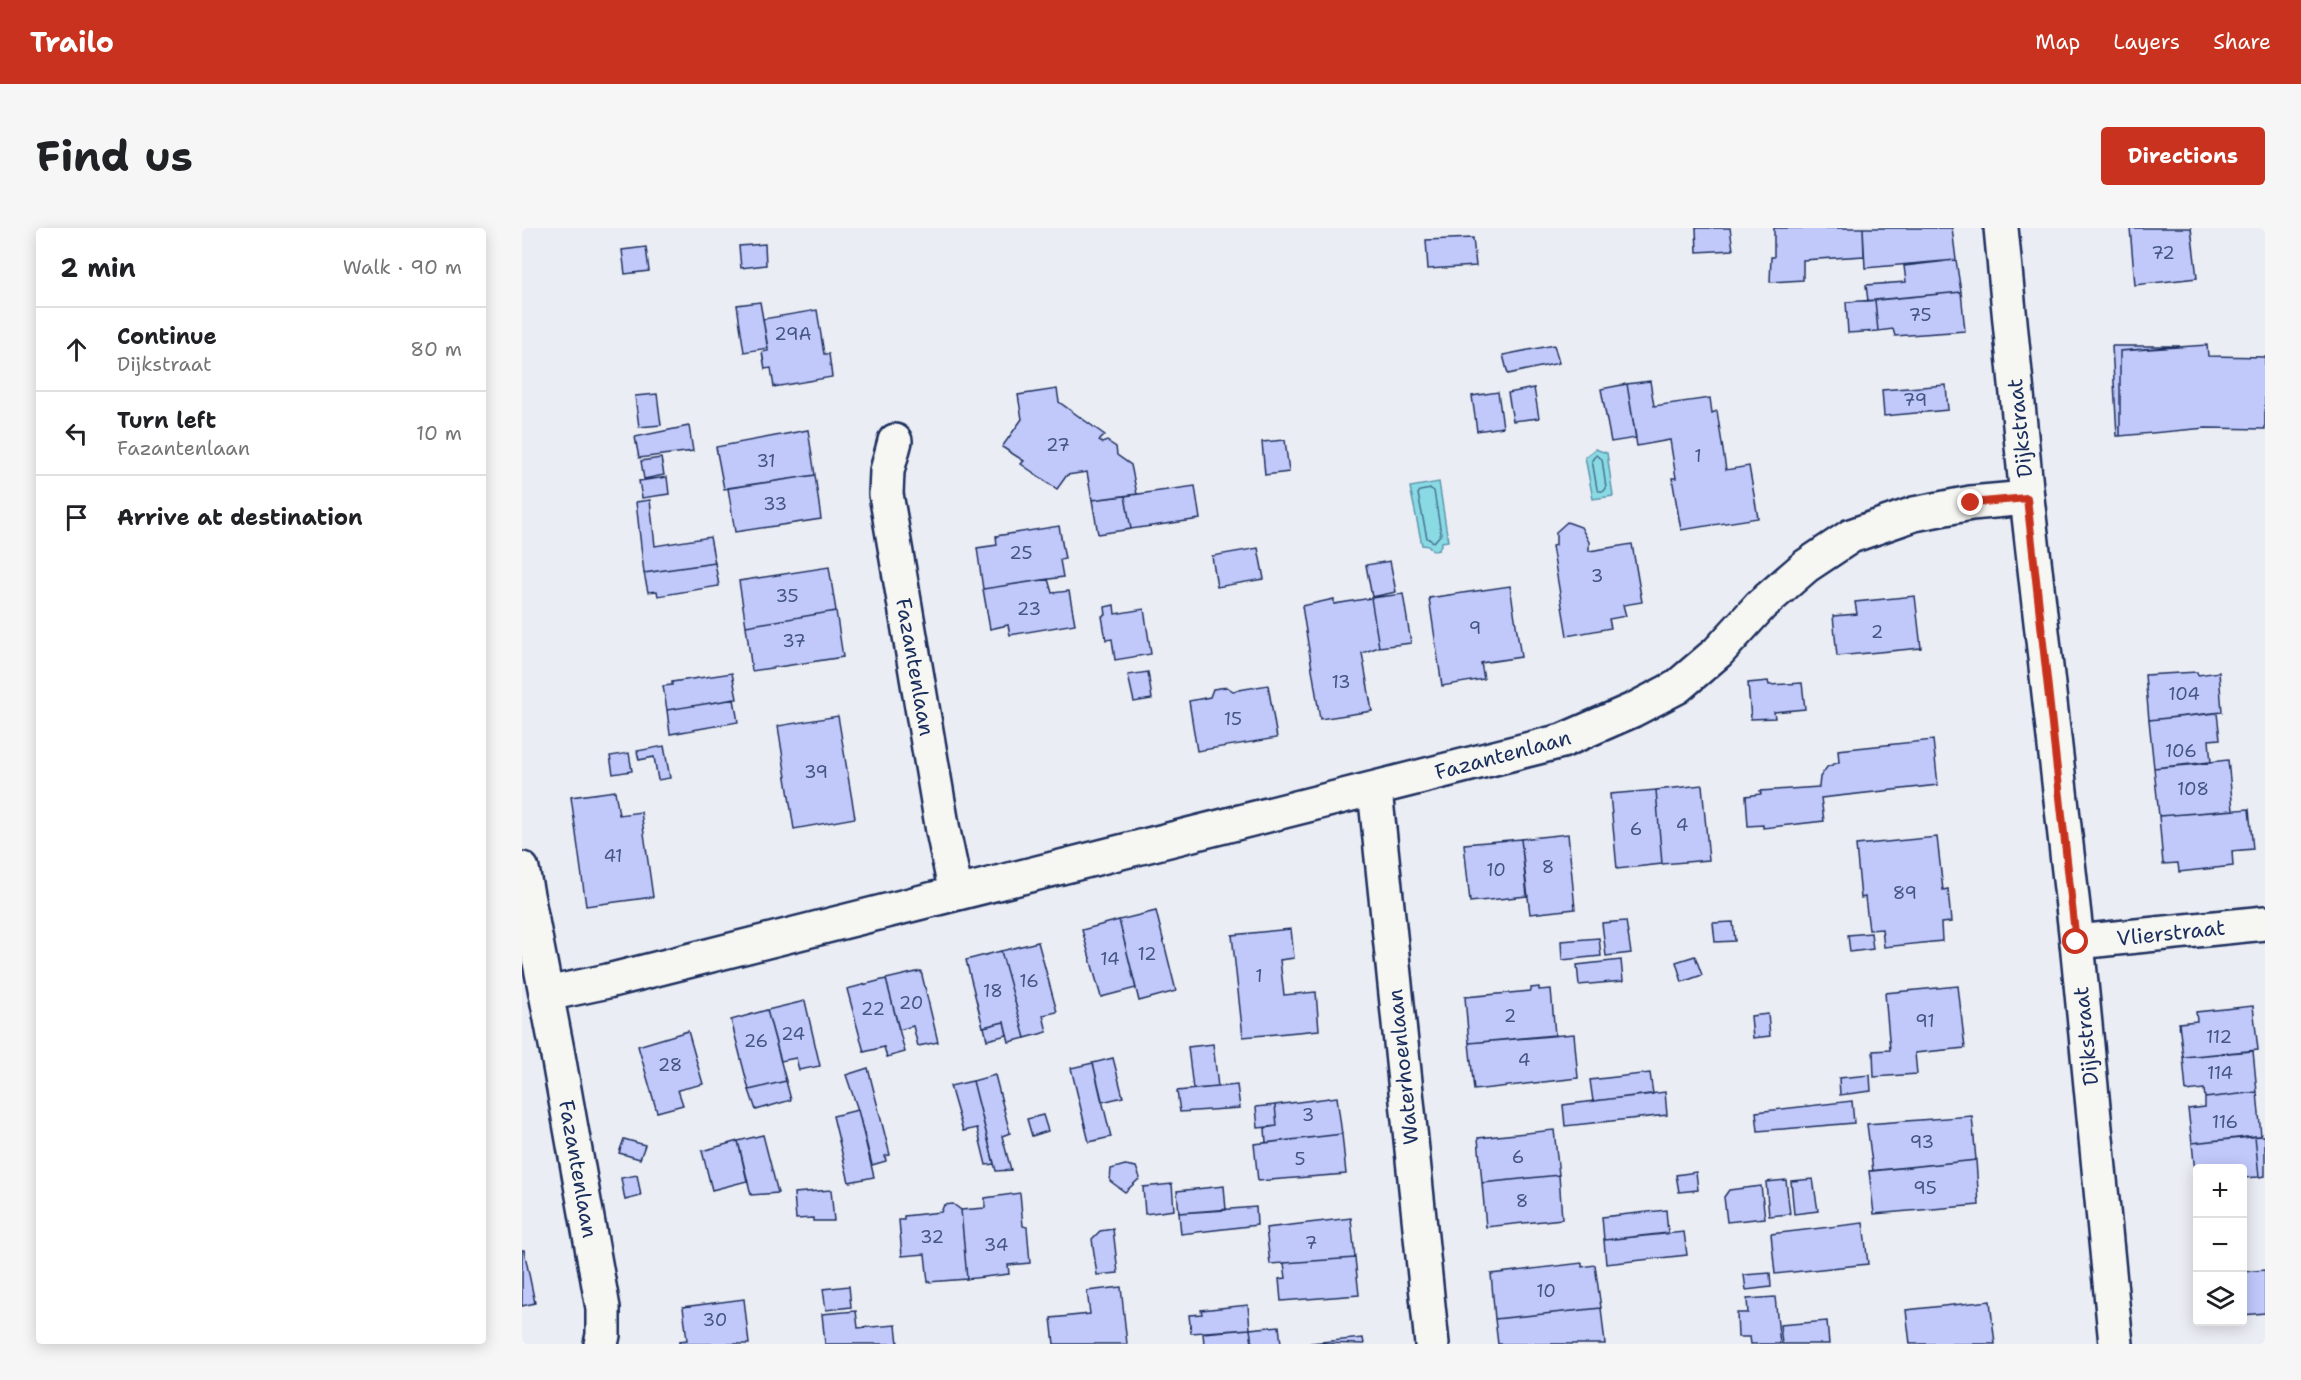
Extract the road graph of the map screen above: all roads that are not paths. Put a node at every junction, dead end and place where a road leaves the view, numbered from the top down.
1 (2001, 228) edge
2 (895, 441) dead end
3 (2027, 498) junction
4 (1375, 790) junction
5 (522, 869) edge
6 (956, 893) junction
7 (2265, 923) edge
8 (2076, 942) junction
9 (547, 994) junction
10 (601, 1344) edge
11 (1432, 1344) edge
12 (2116, 1344) edge

1 - 3 street, Dijkstraat
2 - 6 street, Fazantenlaan
3 - 4 street, Fazantenlaan
3 - 8 street, Dijkstraat
4 - 6 street, Fazantenlaan
4 - 11 street, Waterhoenlaan
5 - 9 street, Fazantenlaan
6 - 9 street, Fazantenlaan
7 - 8 street, Vlierstraat
8 - 12 street, Dijkstraat
9 - 10 street, Fazantenlaan

